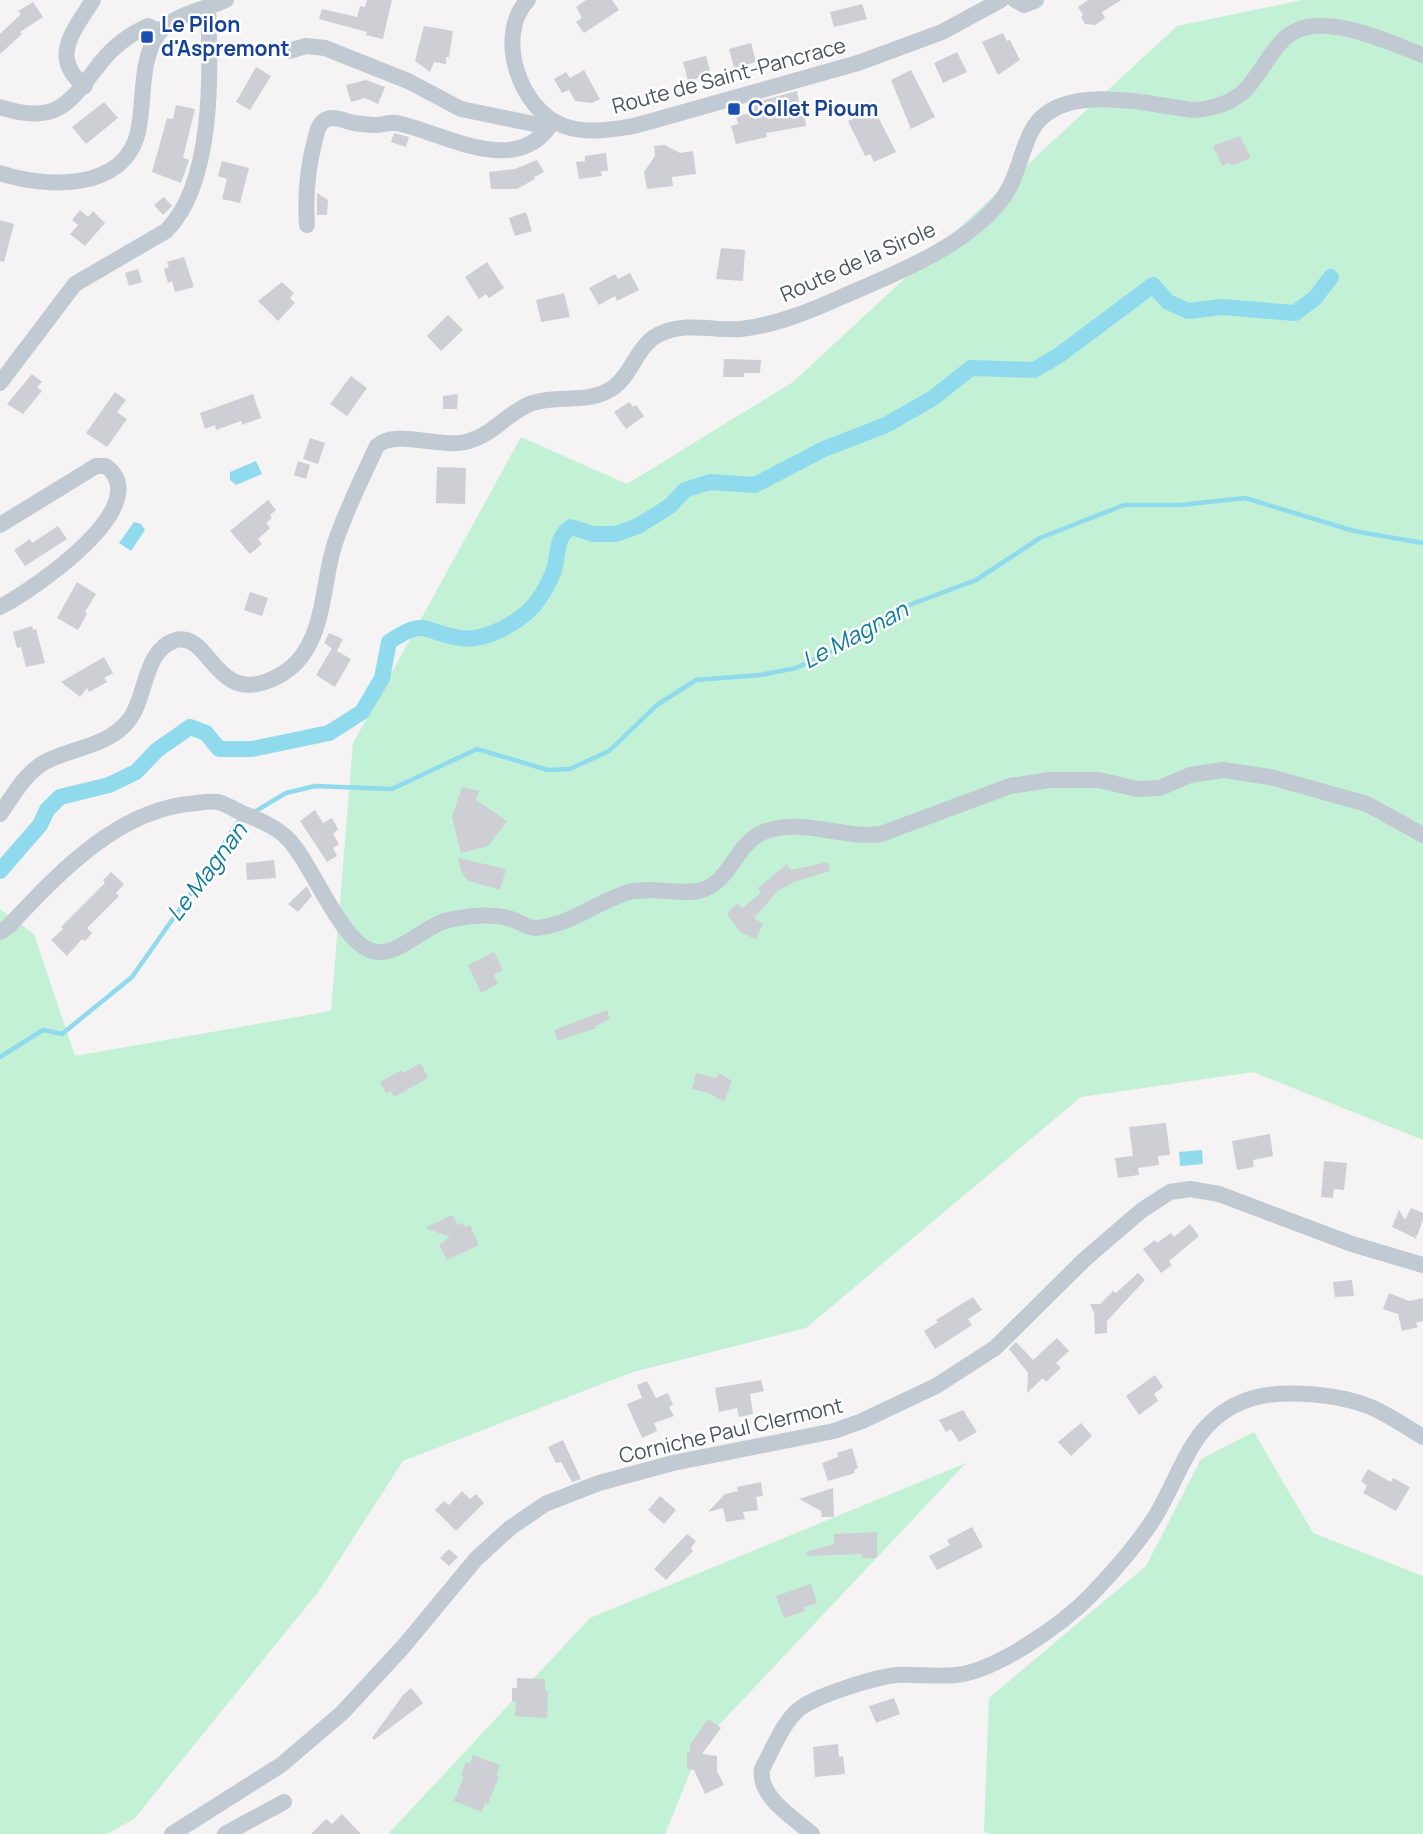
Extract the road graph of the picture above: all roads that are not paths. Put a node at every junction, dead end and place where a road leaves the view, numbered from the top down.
1 (93, 0) edge
2 (226, 0) edge
3 (528, 0) edge
4 (1001, 0) edge
5 (1016, 0) edge
6 (1036, 0) edge
7 (208, 7) junction
8 (160, 32) junction
9 (289, 51) dead end
10 (1423, 55) edge
11 (85, 86) junction
12 (0, 107) edge
13 (551, 119) junction
14 (0, 173) edge
15 (307, 225) dead end
16 (0, 383) edge
17 (0, 525) edge
18 (0, 607) edge
19 (0, 814) edge
20 (1423, 835) edge
21 (0, 932) edge
22 (1423, 1265) edge
23 (1423, 1437) edge
24 (284, 1802) dead end
25 (172, 1834) edge
26 (225, 1834) edge
27 (812, 1834) edge

1 - 11 street
2 - 7 street
3 - 13 street
4 - 13 street, Route de Saint-Pancrace
5 - 6 street
7 - 8 street
7 - 16 street
8 - 11 street
8 - 14 street
9 - 13 street
10 - 19 street, Route de la Sirole
11 - 12 street
13 - 15 street
17 - 18 street
20 - 21 street
22 - 25 street, Corniche Paul Clermont
23 - 27 street
24 - 26 street

